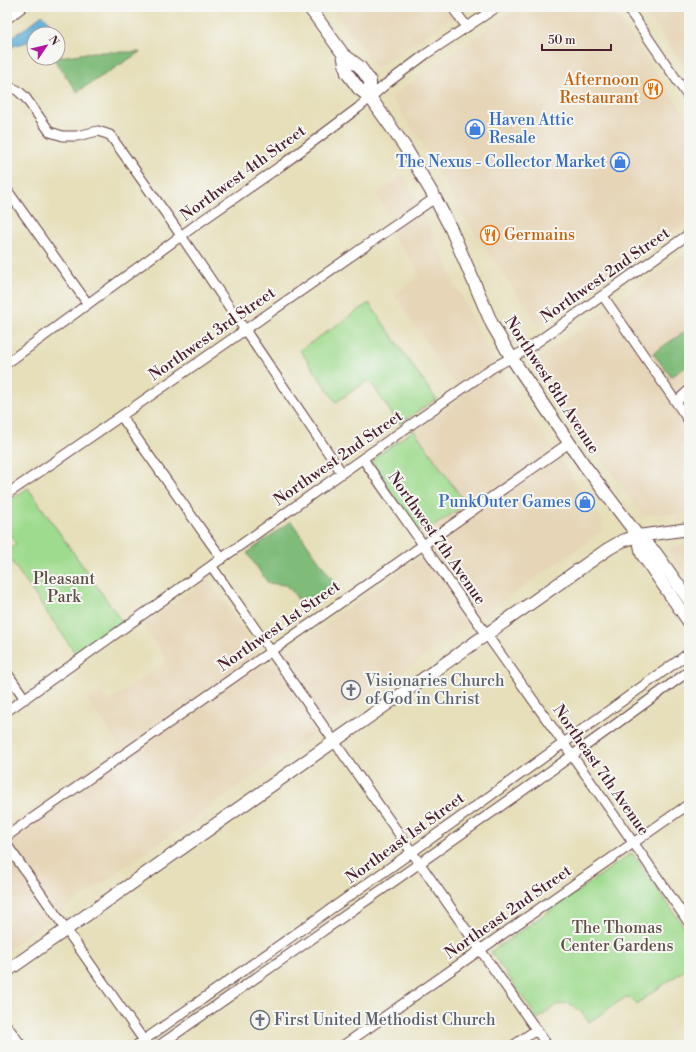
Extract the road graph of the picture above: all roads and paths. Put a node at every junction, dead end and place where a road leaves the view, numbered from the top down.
1 (20, 7) edge
2 (309, 7) edge
3 (452, 7) edge
4 (496, 7) edge
5 (627, 7) edge
6 (7, 17) edge
7 (467, 27) junction
8 (7, 86) edge
9 (370, 97) junction
10 (689, 98) edge
11 (7, 190) edge
12 (435, 198) junction
13 (689, 234) edge
14 (181, 236) junction
15 (603, 296) junction
16 (88, 304) junction
17 (245, 330) junction
18 (511, 357) junction
19 (7, 363) edge
20 (689, 390) edge
21 (676, 402) junction
22 (121, 416) junction
23 (689, 421) edge
24 (569, 443) junction
25 (363, 459) junction
26 (342, 473) junction
27 (7, 494) edge
28 (689, 529) edge
29 (638, 536) junction
30 (422, 544) junction
31 (222, 559) junction
32 (212, 566) junction
33 (689, 600) edge
34 (689, 622) edge
35 (486, 635) junction
36 (270, 651) junction
37 (689, 653) edge
38 (689, 671) edge
39 (7, 673) edge
40 (627, 698) junction
41 (25, 699) junction
42 (636, 710) junction
43 (7, 711) edge
44 (335, 742) junction
45 (564, 744) junction
46 (573, 756) junction
47 (483, 801) junction
48 (689, 804) edge
49 (491, 812) junction
50 (7, 836) edge
51 (634, 843) junction
52 (7, 845) edge
53 (412, 852) junction
54 (420, 863) junction
55 (327, 913) junction
56 (334, 923) junction
57 (689, 923) edge
58 (66, 930) junction
59 (480, 950) junction
60 (7, 972) edge
61 (217, 990) junction
62 (224, 1000) junction
63 (7, 1026) edge
64 (536, 1030) junction
65 (143, 1043) edge
66 (21, 1045) edge
67 (160, 1045) edge
68 (344, 1045) edge
69 (514, 1045) edge
70 (547, 1045) edge

1 - 6 main road
2 - 9 main road, Northwest 8th Avenue
3 - 7 street
4 - 7 street, Northwest 4th Street
5 - 10 street
7 - 9 street, Northwest 4th Street
8 - 14 street
9 - 12 main road, Northwest 8th Avenue
9 - 14 street, Northwest 4th Street
11 - 16 street
12 - 17 street, Northwest 3rd Street
12 - 18 main road, Northwest 8th Avenue
13 - 15 street, Northwest 2nd Street
14 - 16 street, Northwest 4th Street
14 - 17 street
15 - 18 street, Northwest 2nd Street
15 - 21 street
16 - 19 street, Northwest 4th Street
17 - 22 street, Northwest 3rd Street
17 - 26 street
18 - 24 main road, Northwest 8th Avenue
18 - 25 street, Northwest 2nd Street
20 - 21 street
21 - 23 street
22 - 27 street, Northwest 3rd Street
22 - 31 street
24 - 29 main road, Northwest 8th Avenue
24 - 30 street, Northwest 1st Street
25 - 26 street, Northwest 2nd Street
25 - 30 street, Northwest 7th Avenue
26 - 31 street, Northwest 2nd Street
28 - 29 main road
29 - 33 main road
29 - 34 main road
29 - 35 main road
30 - 35 street, Northwest 7th Avenue
30 - 36 street, Northwest 1st Street
31 - 32 street, Northwest 2nd Street
32 - 36 street
32 - 41 street, Northwest 2nd Street
35 - 44 main road
35 - 45 street, Northeast 7th Avenue
36 - 44 street
36 - 50 street, Northwest 1st Street
37 - 40 street, Northeast 1st Street
38 - 42 street, Northeast 1st Street
39 - 41 street
40 - 42 street
40 - 45 street, Northeast 1st Street
41 - 43 street, Northwest 2nd Street
42 - 46 street, Northeast 1st Street
44 - 53 street
44 - 58 main road
45 - 46 street, Northeast 7th Avenue
45 - 47 street, Northeast 1st Street
46 - 49 street, Northeast 1st Street
46 - 51 street, Northeast 7th Avenue
47 - 49 street
47 - 53 street, Northeast 1st Street
48 - 51 street, Northeast 2nd Street
49 - 54 street, Northeast 1st Street
51 - 57 street, Northeast 7th Avenue
51 - 59 street, Northeast 2nd Street
52 - 58 street
53 - 54 street
53 - 55 street, Northeast 1st Street
54 - 56 street, Northeast 1st Street
54 - 59 street
55 - 56 street
55 - 61 street, Northeast 1st Street
56 - 62 street, Northeast 1st Street
58 - 60 main road
58 - 65 street
59 - 64 street
59 - 68 street, Northeast 2nd Street
61 - 62 street
61 - 65 street, Northeast 1st Street
62 - 67 street, Northeast 1st Street
63 - 66 street
64 - 69 street
64 - 70 street

